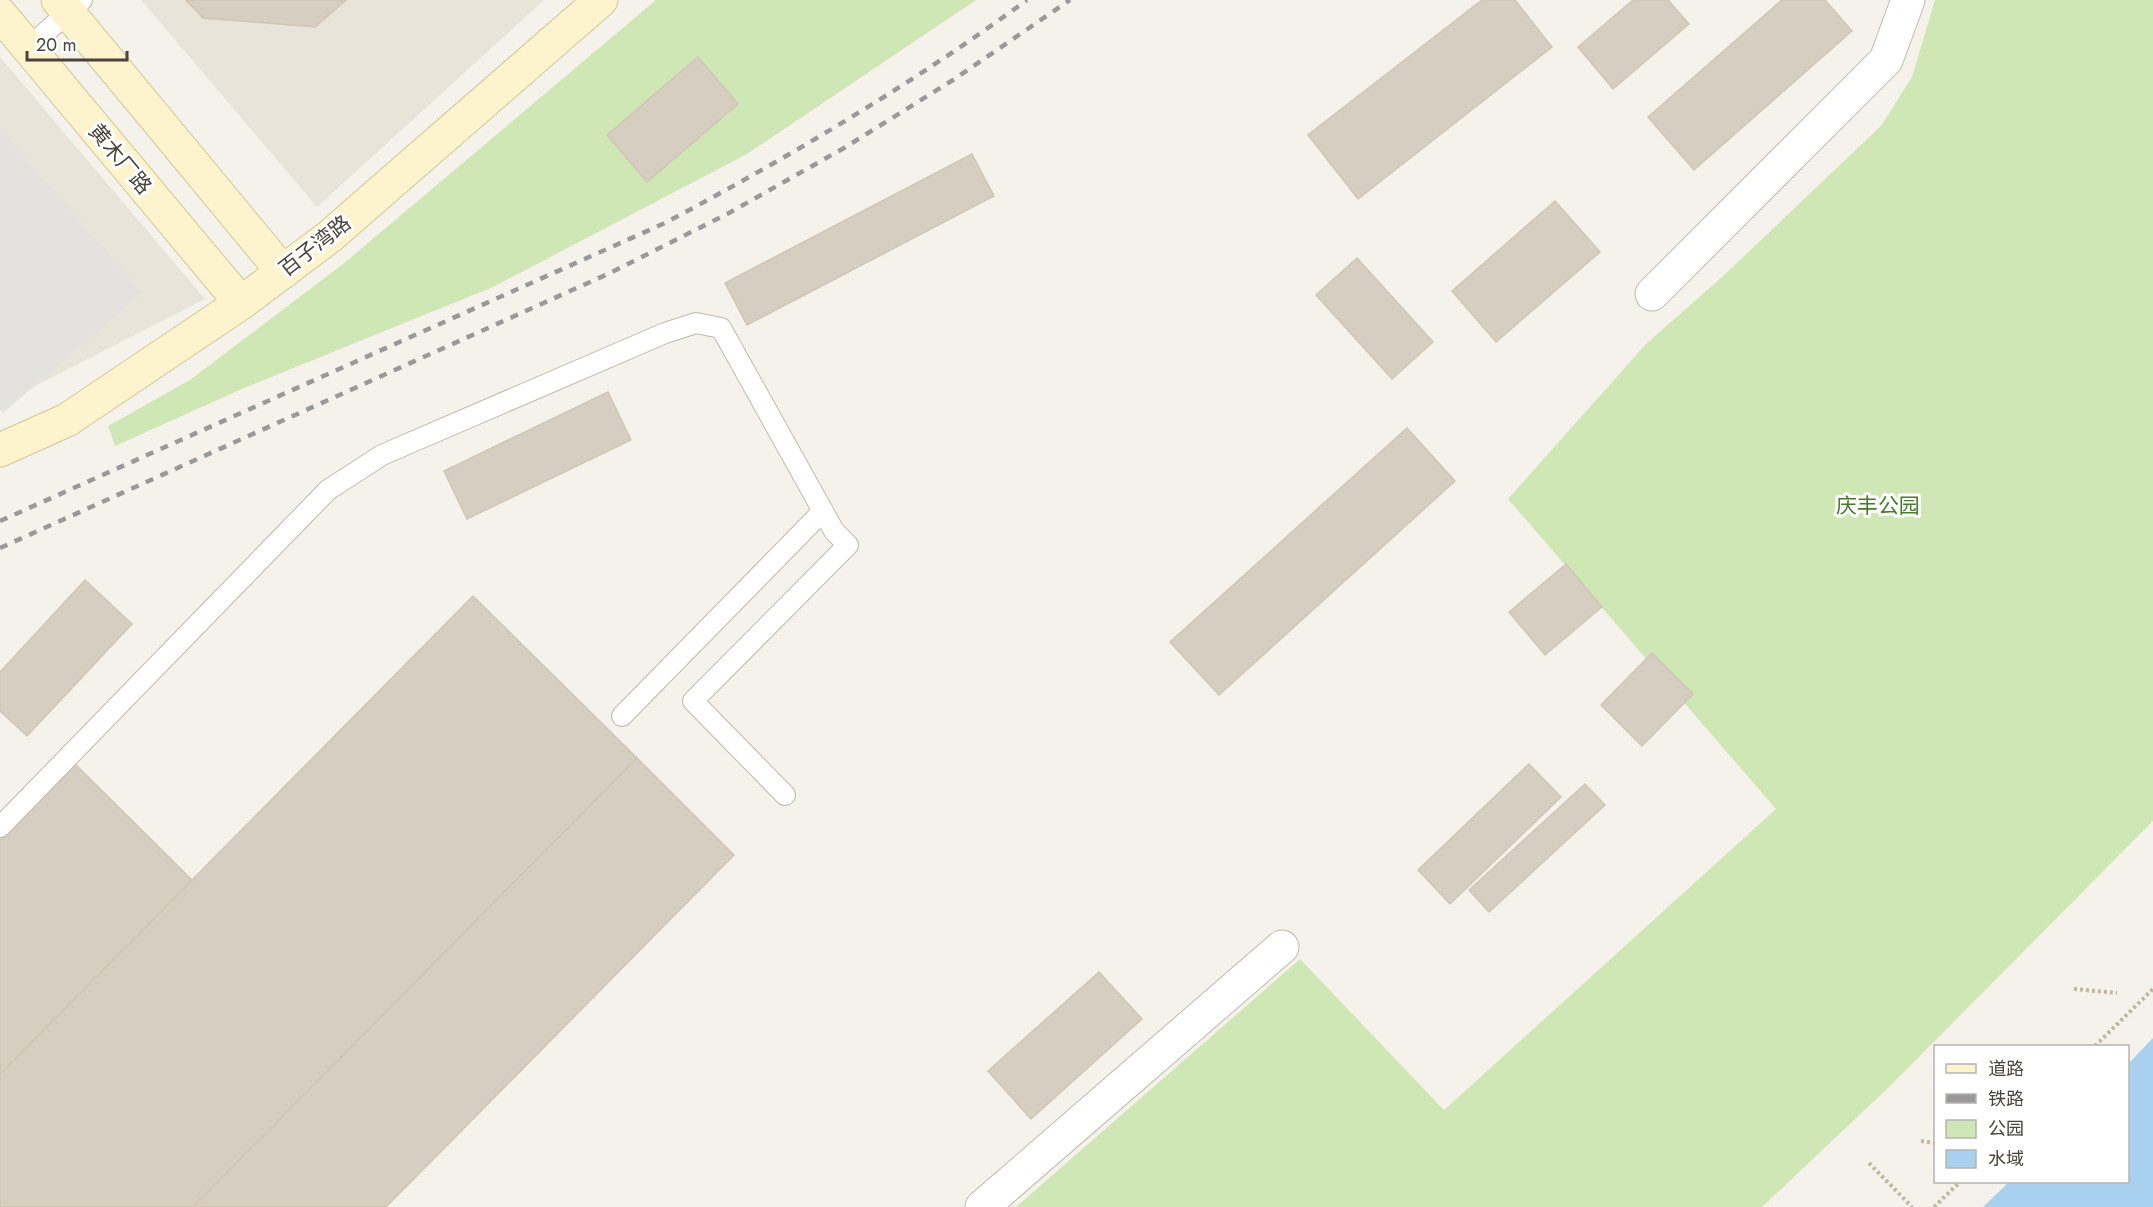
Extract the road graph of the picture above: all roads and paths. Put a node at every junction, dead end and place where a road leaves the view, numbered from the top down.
1 (601, 0) edge
2 (1908, 0) edge
3 (69, 4) edge
4 (0, 14) edge
5 (28, 48) junction
6 (283, 272) junction
7 (1652, 294) dead end
8 (241, 303) junction
9 (0, 450) edge
10 (823, 511) junction
11 (622, 716) dead end
12 (785, 795) dead end
13 (0, 827) edge
14 (1282, 947) dead end
15 (2074, 989) dead end
16 (2153, 989) edge
17 (2117, 993) dead end
18 (2097, 1045) edge
19 (1921, 1141) dead end
20 (1934, 1143) edge
21 (1869, 1162) dead end
22 (1958, 1183) edge
23 (982, 1207) edge
24 (1912, 1207) edge
25 (1934, 1207) edge

1 - 6 street, 百子湾路
2 - 7 street
3 - 5 lane
3 - 6 street
4 - 5 street, 黄木厂路
5 - 8 street, 黄木厂路
6 - 8 street, 百子湾路
8 - 9 street, 百子湾路
10 - 11 lane
10 - 12 lane
10 - 13 lane
14 - 23 street
15 - 17 path
16 - 18 path
19 - 20 path
21 - 24 path
22 - 25 path

